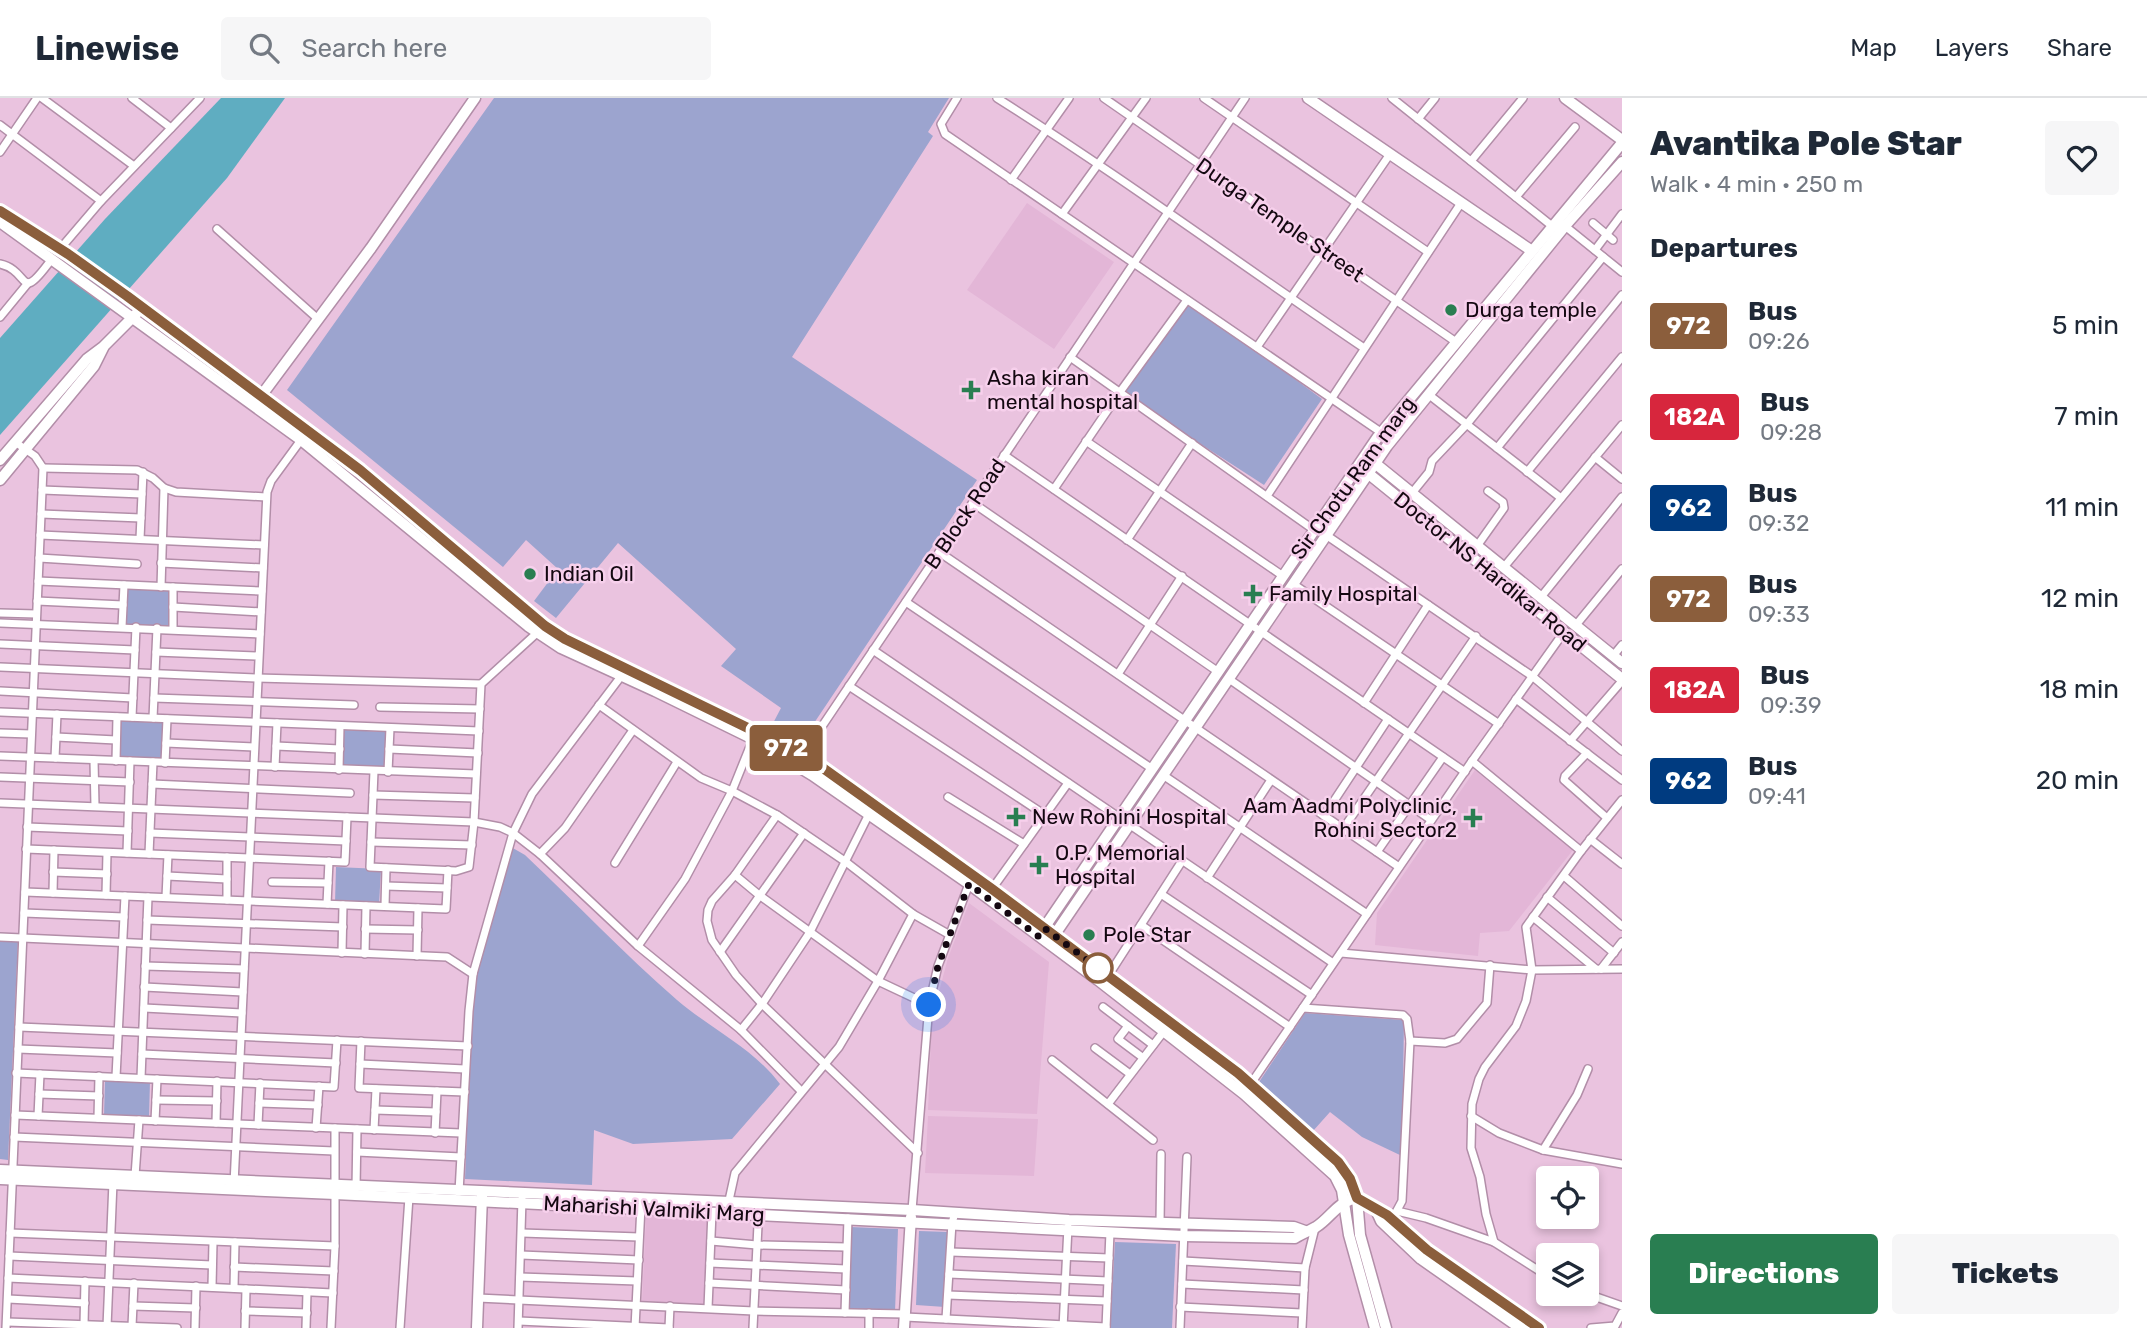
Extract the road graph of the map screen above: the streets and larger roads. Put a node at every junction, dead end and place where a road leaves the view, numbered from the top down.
1 (40, 98) edge
2 (132, 98) edge
3 (200, 98) edge
4 (475, 98) edge
5 (957, 98) edge
6 (998, 98) edge
7 (1069, 98) edge
8 (1104, 98) edge
9 (1146, 98) edge
10 (1204, 98) edge
11 (1245, 98) edge
12 (1308, 98) edge
13 (1392, 98) edge
14 (1436, 98) edge
15 (1523, 98) edge
16 (1566, 98) edge
17 (1232, 118) junction
18 (1132, 119) junction
19 (1418, 119) junction
20 (0, 125) edge
21 (1575, 127) dead end
22 (171, 128) junction
23 (1046, 129) junction
24 (12, 135) junction
25 (1622, 142) edge
26 (0, 152) edge
27 (1390, 154) junction
28 (1471, 161) junction
29 (1622, 162) edge
30 (1201, 164) junction
31 (1098, 165) junction
32 (134, 166) junction
33 (1011, 180) junction
34 (1516, 197) junction
35 (100, 201) junction
36 (1356, 203) junction
37 (1461, 203) junction
38 (0, 211) edge
39 (1170, 211) junction
40 (1062, 214) junction
41 (1622, 214) edge
42 (0, 222) edge
43 (1593, 223) dead end
44 (1552, 226) junction
45 (1565, 226) junction
46 (217, 229) dead end
47 (1610, 237) junction
48 (1595, 250) junction
49 (1323, 251) junction
50 (1532, 251) junction
51 (64, 252) junction
52 (1428, 252) junction
53 (1604, 257) junction
54 (54, 262) junction
55 (1134, 263) junction
56 (0, 264) edge
57 (1622, 272) edge
58 (28, 283) junction
59 (1622, 295) edge
60 (1291, 298) junction
61 (1187, 300) junction
62 (1395, 301) junction
63 (143, 308) junction
64 (0, 317) edge
65 (134, 317) junction
66 (318, 318) junction
67 (1456, 342) junction
68 (103, 347) junction
69 (1257, 347) junction
70 (1364, 348) junction
71 (1070, 357) junction
72 (1622, 357) edge
73 (1120, 392) junction
74 (1428, 394) junction
75 (261, 396) junction
76 (1331, 398) junction
77 (254, 406) junction
78 (1467, 424) junction
79 (1622, 425) edge
80 (1382, 433) junction
81 (301, 440) junction
82 (1087, 441) junction
83 (15, 442) junction
84 (1192, 443) junction
85 (1497, 448) junction
86 (26, 449) junction
87 (1004, 455) junction
88 (1366, 455) junction
89 (1595, 457) junction
90 (0, 460) edge
91 (1375, 463) junction
92 (1359, 465) junction
93 (43, 468) junction
94 (143, 472) junction
95 (1527, 472) junction
96 (1368, 473) junction
97 (1622, 479) edge
98 (0, 480) edge
99 (164, 488) junction
100 (1054, 489) junction
101 (42, 490) junction
102 (1160, 491) junction
103 (1488, 491) dead end
104 (1412, 493) junction
105 (142, 494) junction
106 (1267, 496) junction
107 (266, 497) junction
108 (1622, 497) edge
109 (1561, 498) junction
110 (973, 503) junction
111 (41, 514) junction
112 (141, 518) junction
113 (1314, 530) junction
114 (1326, 535) junction
115 (40, 536) junction
116 (140, 539) junction
117 (162, 540) junction
118 (1127, 540) junction
119 (264, 545) junction
120 (1477, 545) junction
121 (939, 552) junction
122 (39, 558) junction
123 (137, 564) dead end
124 (162, 564) junction
125 (1504, 567) junction
126 (263, 568) junction
127 (1622, 569) edge
128 (1182, 576) junction
129 (1283, 576) junction
130 (38, 582) junction
131 (1293, 584) junction
132 (124, 585) junction
133 (161, 587) junction
134 (173, 587) junction
135 (489, 587) junction
136 (262, 591) junction
137 (1541, 597) junction
138 (37, 601) junction
139 (906, 602) junction
140 (1429, 605) junction
141 (123, 606) junction
142 (173, 607) junction
143 (261, 611) junction
144 (0, 613) edge
145 (36, 614) junction
146 (0, 623) edge
147 (36, 624) junction
148 (1150, 624) junction
149 (1250, 624) junction
150 (1576, 625) junction
151 (122, 627) junction
152 (136, 627) junction
153 (157, 628) junction
154 (173, 629) junction
155 (538, 632) junction
156 (1261, 632) junction
157 (1564, 632) junction
158 (260, 634) junction
159 (1476, 636) junction
160 (0, 645) edge
161 (1622, 645) edge
162 (35, 646) junction
163 (135, 650) junction
164 (873, 650) junction
165 (156, 652) junction
166 (1396, 654) junction
167 (258, 656) junction
168 (1613, 656) junction
169 (1622, 663) edge
170 (0, 667) edge
171 (34, 668) junction
172 (1217, 671) junction
173 (134, 673) junction
174 (155, 673) junction
175 (1118, 674) junction
176 (622, 675) junction
177 (1532, 676) junction
178 (257, 678) junction
179 (1228, 679) junction
180 (1622, 680) edge
181 (481, 684) junction
182 (849, 686) junction
183 (1444, 686) junction
184 (0, 691) edge
185 (33, 692) junction
186 (133, 698) junction
187 (154, 698) junction
188 (1516, 699) junction
189 (256, 701) junction
190 (1364, 703) junction
191 (354, 705) dead end
192 (599, 705) junction
193 (380, 706) dead end
194 (480, 709) junction
195 (0, 712) edge
196 (32, 713) junction
197 (57, 714) junction
198 (117, 717) junction
199 (132, 717) junction
200 (153, 718) junction
201 (167, 719) junction
202 (1185, 719) junction
203 (1388, 719) junction
204 (255, 722) junction
205 (1586, 722) junction
206 (277, 723) junction
207 (1499, 724) junction
208 (340, 726) junction
209 (390, 728) junction
210 (1196, 728) junction
211 (633, 730) junction
212 (479, 732) junction
213 (0, 733) edge
214 (31, 734) junction
215 (1410, 734) junction
216 (56, 737) junction
217 (753, 739) junction
218 (117, 740) junction
219 (1570, 741) junction
220 (166, 743) junction
221 (276, 746) junction
222 (254, 747) junction
223 (340, 749) junction
224 (389, 750) junction
225 (1622, 751) edge
226 (478, 753) junction
227 (1587, 753) junction
228 (0, 756) edge
229 (30, 757) junction
230 (1443, 757) junction
231 (55, 758) junction
232 (94, 760) junction
233 (116, 761) junction
234 (131, 761) junction
235 (799, 761) junction
236 (1472, 761) junction
237 (153, 762) junction
238 (677, 762) junction
239 (165, 763) junction
240 (253, 766) junction
241 (275, 767) junction
242 (1151, 768) junction
243 (1356, 768) junction
244 (339, 770) junction
245 (374, 771) junction
246 (388, 772) junction
247 (1465, 772) junction
248 (476, 774) junction
249 (1163, 775) junction
250 (0, 777) edge
251 (29, 778) junction
252 (94, 780) junction
253 (1271, 780) junction
254 (1622, 780) edge
255 (1376, 781) junction
256 (130, 782) junction
257 (1068, 783) junction
258 (152, 784) junction
259 (252, 788) junction
260 (732, 791) junction
261 (350, 793) dead end
262 (373, 795) junction
263 (948, 797) dead end
264 (475, 798) junction
265 (1622, 800) edge
266 (0, 803) edge
267 (28, 803) junction
268 (874, 804) junction
269 (1409, 805) junction
270 (94, 806) junction
271 (129, 808) junction
272 (151, 809) junction
273 (251, 813) junction
274 (777, 815) junction
275 (868, 815) junction
276 (1045, 815) junction
277 (1324, 816) junction
278 (346, 817) junction
279 (1118, 817) junction
280 (372, 818) junction
281 (1607, 818) junction
282 (1432, 820) junction
283 (474, 822) junction
284 (1129, 825) junction
285 (27, 827) junction
286 (1240, 828) junction
287 (1343, 829) junction
288 (128, 831) junction
289 (150, 832) junction
290 (513, 833) junction
291 (804, 834) junction
292 (250, 837) junction
293 (1590, 839) junction
294 (346, 841) junction
295 (371, 842) junction
296 (1024, 844) junction
297 (472, 845) junction
298 (26, 849) junction
299 (54, 850) junction
300 (1581, 851) junction
301 (1377, 852) junction
302 (107, 853) junction
303 (127, 853) junction
304 (149, 854) junction
305 (168, 855) junction
306 (540, 855) junction
307 (228, 857) junction
308 (249, 858) junction
309 (329, 861) junction
310 (1182, 861) junction
311 (846, 862) junction
312 (615, 863) dead end
313 (1622, 864) edge
314 (1399, 867) junction
315 (386, 868) junction
316 (448, 870) junction
317 (54, 872) junction
318 (107, 874) junction
319 (735, 875) junction
320 (167, 876) junction
321 (1564, 876) junction
322 (1207, 878) junction
323 (227, 879) junction
324 (272, 882) dead end
325 (328, 883) junction
326 (969, 884) junction
327 (386, 886) junction
328 (447, 888) junction
329 (992, 889) junction
330 (24, 892) junction
331 (52, 893) junction
332 (1161, 894) junction
333 (106, 895) junction
334 (759, 895) junction
335 (125, 896) junction
336 (148, 897) junction
337 (166, 897) junction
338 (1548, 897) junction
339 (227, 900) junction
340 (247, 901) junction
341 (327, 904) junction
342 (343, 905) junction
343 (366, 906) junction
344 (385, 906) junction
345 (418, 908) junction
346 (24, 913) junction
347 (913, 914) junction
348 (1367, 914) junction
349 (124, 917) junction
350 (1533, 917) junction
351 (147, 920) junction
352 (246, 923) junction
353 (1141, 925) junction
354 (1622, 926) edge
355 (343, 927) junction
356 (365, 929) junction
357 (418, 930) junction
358 (810, 932) junction
359 (1041, 932) junction
360 (950, 934) junction
361 (0, 937) edge
362 (23, 938) junction
363 (1051, 940) junction
364 (1622, 942) edge
365 (122, 943) junction
366 (146, 944) junction
367 (638, 946) junction
368 (244, 949) junction
369 (720, 952) junction
370 (342, 953) junction
371 (1341, 953) junction
372 (1614, 953) junction
373 (365, 954) junction
374 (417, 956) junction
375 (1334, 963) junction
376 (1490, 965) junction
377 (145, 966) junction
378 (244, 969) junction
379 (1598, 969) junction
380 (1622, 969) edge
381 (1532, 970) junction
382 (473, 974) junction
383 (1108, 975) junction
384 (878, 981) junction
385 (145, 987) junction
386 (243, 992) junction
387 (1312, 995) junction
388 (762, 1004) junction
389 (929, 1005) junction
390 (1104, 1007) dead end
391 (144, 1008) junction
392 (1303, 1008) junction
393 (242, 1013) junction
394 (1171, 1023) junction
395 (1128, 1026) junction
396 (19, 1027) junction
397 (1290, 1027) junction
398 (741, 1030) junction
399 (118, 1031) junction
400 (143, 1032) junction
401 (1164, 1032) junction
402 (240, 1036) junction
403 (337, 1040) junction
404 (361, 1041) junction
405 (1409, 1041) junction
406 (1153, 1045) junction
407 (468, 1046) junction
408 (1096, 1048) dead end
409 (18, 1049) junction
410 (117, 1053) junction
411 (142, 1054) junction
412 (1142, 1057) junction
413 (239, 1059) junction
414 (1052, 1060) dead end
415 (336, 1063) junction
416 (360, 1064) junction
417 (824, 1064) junction
418 (465, 1069) junction
419 (1588, 1069) dead end
420 (16, 1073) junction
421 (1130, 1073) junction
422 (40, 1074) junction
423 (99, 1076) junction
424 (116, 1077) junction
425 (141, 1078) junction
426 (157, 1079) junction
427 (217, 1081) junction
428 (238, 1082) junction
429 (260, 1083) junction
430 (1250, 1085) junction
431 (319, 1086) junction
432 (376, 1089) junction
433 (437, 1091) junction
434 (801, 1091) junction
435 (465, 1092) junction
436 (39, 1094) junction
437 (99, 1096) junction
438 (156, 1100) junction
439 (217, 1101) junction
440 (259, 1103) junction
441 (1108, 1104) junction
442 (318, 1105) junction
443 (375, 1110) junction
444 (436, 1112) junction
445 (15, 1115) junction
446 (38, 1116) junction
447 (1471, 1116) junction
448 (98, 1118) junction
449 (139, 1120) junction
450 (155, 1121) junction
451 (216, 1123) junction
452 (236, 1124) junction
453 (258, 1125) junction
454 (316, 1128) junction
455 (335, 1128) junction
456 (357, 1129) junction
457 (374, 1130) junction
458 (435, 1133) junction
459 (461, 1133) junction
460 (13, 1137) junction
461 (1153, 1140) dead end
462 (137, 1142) junction
463 (235, 1145) junction
464 (1543, 1150) junction
465 (334, 1151) junction
466 (357, 1152) junction
467 (918, 1153) junction
468 (1161, 1154) dead end
469 (461, 1157) junction
470 (1187, 1157) dead end
471 (1621, 1162) edge
472 (0, 1170) edge
473 (12, 1175) junction
474 (135, 1176) junction
475 (0, 1179) edge
476 (113, 1180) junction
477 (233, 1185) junction
478 (335, 1189) junction
479 (356, 1190) junction
480 (459, 1195) junction
481 (482, 1196) junction
482 (409, 1197) junction
483 (522, 1198) junction
484 (1357, 1198) junction
485 (1345, 1202) junction
486 (641, 1204) junction
487 (727, 1208) junction
488 (758, 1209) junction
489 (912, 1210) junction
490 (712, 1212) junction
491 (954, 1218) junction
492 (1391, 1218) junction
493 (848, 1219) junction
494 (911, 1222) junction
495 (1160, 1223) junction
496 (1185, 1224) junction
497 (1068, 1225) junction
498 (1138, 1228) junction
499 (1310, 1229) junction
500 (1110, 1232) junction
501 (10, 1233) junction
502 (522, 1233) junction
503 (1184, 1236) junction
504 (639, 1237) junction
505 (111, 1238) junction
506 (711, 1241) junction
507 (213, 1242) junction
508 (235, 1242) junction
509 (1494, 1242) junction
510 (335, 1245) junction
511 (757, 1245) junction
512 (846, 1247) junction
513 (951, 1252) junction
514 (521, 1255) junction
515 (9, 1256) junction
516 (1067, 1257) junction
517 (1109, 1258) junction
518 (639, 1260) junction
519 (110, 1261) junction
520 (1183, 1261) junction
521 (710, 1263) junction
522 (756, 1264) junction
523 (212, 1265) junction
524 (234, 1267) junction
525 (1305, 1268) junction
526 (846, 1269) junction
527 (1536, 1269) edge
528 (334, 1271) junction
529 (949, 1274) junction
530 (520, 1277) junction
531 (8, 1278) junction
532 (1066, 1280) junction
533 (85, 1281) junction
534 (638, 1281) junction
535 (1108, 1281) junction
536 (109, 1282) junction
537 (134, 1283) junction
538 (709, 1283) junction
539 (1182, 1284) junction
540 (755, 1285) junction
541 (197, 1286) junction
542 (212, 1287) junction
543 (233, 1288) junction
544 (246, 1289) junction
545 (846, 1290) junction
546 (1304, 1290) junction
547 (307, 1292) junction
548 (333, 1293) junction
549 (948, 1295) junction
550 (478, 1298) junction
551 (1599, 1298) edge
552 (8, 1299) junction
553 (519, 1300) junction
554 (1065, 1301) junction
555 (1107, 1301) junction
556 (85, 1303) junction
557 (636, 1304) junction
558 (133, 1306) junction
559 (670, 1306) junction
560 (1622, 1306) edge
561 (1181, 1307) junction
562 (195, 1308) junction
563 (708, 1308) junction
564 (245, 1311) junction
565 (754, 1311) junction
566 (845, 1312) junction
567 (1622, 1312) edge
568 (307, 1313) junction
569 (870, 1313) junction
570 (1303, 1313) junction
571 (905, 1315) junction
572 (946, 1319) junction
573 (518, 1324) edge
574 (972, 1324) edge
575 (7, 1325) edge
576 (85, 1325) junction
577 (132, 1326) edge
578 (107, 1327) edge
579 (635, 1327) edge
580 (1063, 1327) edge
581 (177, 1328) edge
582 (195, 1328) edge
583 (245, 1328) edge
584 (306, 1328) edge
585 (331, 1328) edge
586 (400, 1328) edge
587 (477, 1328) edge
588 (669, 1328) edge
589 (753, 1328) edge
590 (869, 1328) edge
591 (904, 1328) edge
592 (1106, 1328) edge
593 (1180, 1328) edge
594 (1302, 1328) edge
595 (1375, 1328) edge
596 (1386, 1328) edge
597 (1520, 1328) edge
598 (1539, 1328) edge
599 (1591, 1328) edge

1 - 24 street
1 - 32 street
2 - 22 street
3 - 22 street
4 - 66 street
5 - 33 street
6 - 23 street
7 - 23 street
8 - 18 street, Durga Temple Street
9 - 18 street
10 - 17 street
11 - 17 street, B Block Road
12 - 27 street
13 - 19 street
14 - 19 street
15 - 28 street
16 - 25 street
17 - 30 street, B Block Road
17 - 36 street
18 - 30 street, Durga Temple Street
18 - 31 street
19 - 28 street
20 - 24 street
21 - 34 street
22 - 32 street
23 - 31 street
23 - 33 street
24 - 26 street
24 - 35 street
25 - 44 street, Sir Chotu Ram marg
27 - 36 street
27 - 37 street
28 - 34 street
29 - 45 street, Sir Chotu Ram marg
30 - 39 street, B Block Road
30 - 49 street, Durga Temple Street
31 - 39 street
31 - 40 street
32 - 35 street
33 - 40 street
34 - 44 street
35 - 51 street
36 - 49 street
36 - 52 street
37 - 50 street
37 - 52 street
38 - 51 street
39 - 55 street, B Block Road
39 - 60 street
40 - 55 street
41 - 47 street
42 - 54 street
43 - 47 street
44 - 50 street, Sir Chotu Ram marg
45 - 48 street
45 - 74 street, Sir Chotu Ram marg
46 - 66 street
47 - 48 street
48 - 53 street
49 - 60 street
49 - 62 street, Durga Temple Street
50 - 67 street, Sir Chotu Ram marg
51 - 63 street
52 - 62 street
53 - 57 street
53 - 78 street
54 - 58 street
54 - 65 street
55 - 61 street
55 - 71 street, B Block Road
56 - 58 street
58 - 64 street
59 - 85 street
60 - 69 street
60 - 70 street
61 - 69 street
61 - 73 street
62 - 67 street, Durga Temple Street
62 - 70 street
63 - 65 street
63 - 75 street
65 - 68 street
65 - 77 street
66 - 75 street
67 - 80 street, Sir Chotu Ram marg
68 - 83 street
68 - 86 street
69 - 76 street
70 - 76 street
71 - 73 street
71 - 87 street, B Block Road
72 - 95 street
73 - 82 street
73 - 84 street
74 - 78 street
74 - 91 street, Sir Chotu Ram marg
75 - 77 street
75 - 135 street
76 - 80 street
76 - 106 street
77 - 81 street
78 - 85 street
78 - 104 street
79 - 89 street
80 - 88 street, Sir Chotu Ram marg
81 - 107 street
81 - 135 street
82 - 100 street
82 - 102 street
83 - 86 street
83 - 90 street
84 - 102 street
84 - 106 street
85 - 95 street
86 - 93 street
86 - 98 street
87 - 100 street
87 - 110 street, B Block Road
88 - 91 street, Doctor NS Hardikar Road
88 - 92 street, Sir Chotu Ram marg
89 - 97 street
89 - 109 street
91 - 96 street, Sir Chotu Ram marg
91 - 104 street, Doctor NS Hardikar Road
92 - 96 street, Doctor NS Hardikar Road
92 - 113 street, Sir Chotu Ram marg
93 - 94 street
93 - 101 street
94 - 99 street
94 - 105 street
95 - 109 street
96 - 114 street, Sir Chotu Ram marg
96 - 157 street, Doctor NS Hardikar Road
99 - 107 street
99 - 117 street
100 - 118 street
101 - 105 street
101 - 111 street
102 - 118 street
102 - 129 street
103 - 120 street
104 - 120 street, Doctor NS Hardikar Road
105 - 112 street
106 - 113 street
107 - 119 street
108 - 137 street
109 - 125 street
110 - 121 street, B Block Road
110 - 148 street
111 - 112 street
111 - 115 street
112 - 116 street
113 - 129 street, Sir Chotu Ram marg
114 - 131 street, Sir Chotu Ram marg
114 - 140 street
115 - 116 street
115 - 122 street
116 - 117 street
117 - 119 street
117 - 124 street
118 - 128 street
119 - 126 street
120 - 125 street, Doctor NS Hardikar Road
121 - 139 street, B Block Road
121 - 175 street
122 - 123 street
122 - 130 street
124 - 126 street
124 - 133 street
125 - 137 street, Doctor NS Hardikar Road
126 - 136 street
127 - 150 street
128 - 148 street
128 - 149 street
129 - 149 street, Sir Chotu Ram marg
130 - 132 street
130 - 138 street
131 - 156 street, Sir Chotu Ram marg
131 - 166 street
132 - 133 street
132 - 141 street
133 - 134 street
134 - 136 street
134 - 142 street
135 - 155 street
135 - 235 street
136 - 143 street
137 - 150 street, Doctor NS Hardikar Road
138 - 141 street
138 - 145 street
139 - 164 street, B Block Road
139 - 242 street
140 - 159 street
140 - 166 street
141 - 151 street
142 - 143 street
142 - 154 street
143 - 158 street
144 - 145 street
145 - 147 street
146 - 147 street
147 - 151 street
147 - 162 street
148 - 172 street
148 - 175 street
149 - 156 street
149 - 172 street, Sir Chotu Ram marg
150 - 168 street, Doctor NS Hardikar Road
151 - 152 street
152 - 153 street
152 - 163 street
153 - 154 street
153 - 165 street
154 - 158 street
155 - 176 street
155 - 181 street
156 - 179 street, Sir Chotu Ram marg
156 - 190 street
157 - 177 street
157 - 180 street, Doctor NS Hardikar Road
158 - 167 street
159 - 177 street
159 - 183 street
160 - 162 street
161 - 168 street
162 - 163 street
162 - 171 street
163 - 173 street
164 - 182 street, B Block Road
164 - 257 street
165 - 167 street
165 - 174 street
166 - 183 street
166 - 190 street
167 - 178 street
168 - 169 street, Doctor NS Hardikar Road
170 - 171 street
171 - 173 street
171 - 185 street
172 - 202 street, Sir Chotu Ram marg
173 - 174 street
173 - 186 street
174 - 178 street
174 - 187 street
175 - 202 street
176 - 192 street
176 - 217 street
177 - 188 street
177 - 205 street
178 - 181 street
178 - 189 street
179 - 210 street, Sir Chotu Ram marg
179 - 243 street
180 - 205 street
181 - 194 street
182 - 235 street, B Block Road
182 - 276 street
183 - 207 street
183 - 215 street
184 - 185 street
185 - 186 street
185 - 196 street
186 - 199 street
187 - 189 street
187 - 200 street
188 - 207 street
188 - 219 street
189 - 191 street
189 - 204 street
190 - 203 street
192 - 211 street
192 - 290 street
193 - 194 street
194 - 212 street
195 - 196 street
196 - 197 street
196 - 214 street
197 - 198 street
197 - 216 street
198 - 199 street
198 - 218 street
199 - 200 street
200 - 201 street
201 - 204 street
201 - 220 street
202 - 210 street
202 - 242 street, Sir Chotu Ram marg
203 - 215 street
203 - 243 street
204 - 206 street
204 - 222 street
205 - 219 street
205 - 225 street
206 - 208 street
206 - 221 street
207 - 236 street
208 - 209 street
208 - 223 street
209 - 212 street
209 - 224 street
210 - 249 street, Sir Chotu Ram marg
210 - 253 street
211 - 238 street
211 - 306 street
212 - 226 street
213 - 214 street
214 - 229 street
215 - 230 street
215 - 255 street
216 - 218 street
216 - 231 street
217 - 235 street
217 - 260 street
218 - 233 street
219 - 227 street
220 - 222 street
220 - 239 street
221 - 223 street
221 - 241 street
222 - 240 street
223 - 244 street
224 - 226 street
224 - 246 street
226 - 248 street
227 - 254 street
227 - 281 street
228 - 229 street
229 - 231 street
229 - 251 street
230 - 247 street
230 - 269 street
231 - 232 street
232 - 233 street
232 - 252 street
233 - 234 street
234 - 237 street
234 - 256 street
235 - 268 street
235 - 275 street
236 - 247 street
236 - 300 street
237 - 239 street
237 - 258 street
238 - 260 street
238 - 312 street
239 - 240 street
240 - 241 street
240 - 259 street
241 - 244 street
242 - 279 street, Sir Chotu Ram marg
243 - 255 street
243 - 277 street
244 - 245 street
245 - 246 street
245 - 262 street
246 - 248 street
247 - 282 street
248 - 264 street
249 - 284 street, Sir Chotu Ram marg
249 - 286 street
250 - 251 street
251 - 252 street
251 - 267 street
252 - 256 street
252 - 270 street
253 - 277 street
253 - 286 street
255 - 269 street
255 - 287 street
256 - 271 street
257 - 276 street
257 - 279 street
258 - 259 street
258 - 272 street
259 - 261 street
259 - 273 street
260 - 274 street
260 - 367 street
262 - 264 street
262 - 280 street
263 - 296 street
264 - 283 street
265 - 281 street
266 - 267 street
267 - 270 street
267 - 285 street
268 - 275 street
268 - 329 street
269 - 282 street
269 - 301 street
270 - 271 street
271 - 272 street
271 - 288 street
272 - 273 street
272 - 289 street
273 - 278 street
273 - 292 street
274 - 291 street
274 - 319 street
275 - 311 street
275 - 326 street
276 - 296 street
277 - 287 street
278 - 280 street
278 - 294 street
279 - 284 street
279 - 359 street, Sir Chotu Ram marg
280 - 283 street
280 - 295 street
281 - 293 street
282 - 314 street
283 - 290 street
283 - 297 street
284 - 310 street
284 - 363 street, Sir Chotu Ram marg
285 - 288 street
285 - 298 street
286 - 322 street
286 - 348 street
287 - 301 street
288 - 303 street
289 - 292 street
289 - 304 street
290 - 306 street
290 - 382 street
291 - 311 street
291 - 334 street
292 - 294 street
292 - 308 street
293 - 300 street
293 - 313 street
294 - 309 street
295 - 297 street
295 - 315 street
296 - 329 street
297 - 316 street
298 - 299 street
298 - 330 street
299 - 302 street
299 - 317 street
300 - 321 street
301 - 314 street
302 - 303 street
302 - 318 street
303 - 304 street
304 - 305 street
305 - 307 street
305 - 320 street
306 - 367 street
307 - 308 street
307 - 323 street
308 - 309 street
308 - 340 street
309 - 325 street
310 - 322 street
310 - 332 street
311 - 347 street
311 - 358 street
314 - 348 street
315 - 316 street
315 - 327 street
316 - 328 street
317 - 318 street
317 - 331 street
318 - 333 street
319 - 334 street
319 - 369 street
320 - 323 street
320 - 337 street
321 - 338 street
321 - 354 street
322 - 375 street
323 - 339 street
324 - 325 street
325 - 341 street
326 - 359 street
326 - 360 street
327 - 328 street
327 - 344 street
328 - 345 street
329 - 359 street
330 - 331 street
330 - 346 street
331 - 333 street
332 - 353 street
332 - 387 street
333 - 335 street
334 - 358 street
334 - 369 street
335 - 336 street
335 - 349 street
336 - 337 street
336 - 351 street
337 - 339 street
338 - 350 street
338 - 372 street
339 - 340 street
340 - 341 street
340 - 352 street
341 - 342 street
342 - 343 street
342 - 355 street
343 - 344 street
343 - 356 street
344 - 345 street
345 - 357 street
346 - 349 street
346 - 362 street
347 - 360 street
347 - 384 street
348 - 371 street
349 - 365 street
350 - 379 street
350 - 381 street
351 - 352 street
351 - 366 street
352 - 355 street
352 - 368 street
353 - 383 street
353 - 397 street
355 - 370 street
356 - 357 street
356 - 373 street
357 - 374 street
358 - 384 street
358 - 388 street
359 - 363 street
360 - 389 street
361 - 362 street
362 - 365 street
362 - 396 street
363 - 383 street
363 - 401 street
364 - 372 street
365 - 366 street
365 - 399 street
366 - 368 street
366 - 377 street
367 - 398 street
368 - 370 street
368 - 378 street
369 - 388 street
370 - 373 street
371 - 375 street
371 - 376 street
372 - 379 street
373 - 374 street
374 - 382 street
375 - 387 street
376 - 381 street
376 - 405 street
377 - 378 street
377 - 385 street
378 - 386 street
379 - 380 street
379 - 381 street
381 - 447 street
382 - 407 street
383 - 394 street
384 - 389 street
384 - 417 street
385 - 386 street
385 - 391 street
386 - 393 street
387 - 392 street
388 - 398 street
388 - 417 street
389 - 467 street
390 - 395 street
391 - 393 street
391 - 400 street
392 - 397 street
392 - 405 street
393 - 402 street
394 - 401 street
394 - 430 street
395 - 406 street
395 - 412 street
396 - 399 street
396 - 409 street
397 - 430 street
398 - 434 street
399 - 400 street
399 - 410 street
400 - 402 street
400 - 411 street
401 - 406 street
401 - 485 street
402 - 403 street
402 - 413 street
403 - 404 street
403 - 415 street
404 - 407 street
404 - 416 street
405 - 492 street
406 - 412 street
407 - 418 street
408 - 421 street
409 - 410 street
409 - 420 street
410 - 424 street
411 - 413 street
411 - 425 street
412 - 421 street
413 - 415 street
413 - 428 street
414 - 441 street
415 - 431 street
416 - 418 street
416 - 432 street
417 - 434 street
417 - 467 street
418 - 435 street
419 - 464 street
420 - 422 street
420 - 445 street
421 - 441 street
422 - 423 street
422 - 436 street
423 - 424 street
423 - 437 street
424 - 425 street
425 - 426 street
426 - 427 street
426 - 438 street
427 - 428 street
427 - 439 street
428 - 429 street
428 - 452 street
429 - 431 street
429 - 440 street
430 - 484 street
431 - 442 street
432 - 433 street
432 - 443 street
433 - 435 street
433 - 444 street
434 - 487 street
435 - 459 street
436 - 437 street
436 - 446 street
437 - 448 street
438 - 439 street
438 - 450 street
439 - 451 street
440 - 442 street
440 - 453 street
441 - 461 street
442 - 454 street
443 - 444 street
443 - 457 street
444 - 458 street
445 - 446 street
445 - 460 street
446 - 448 street
447 - 464 street
447 - 509 street
448 - 449 street
449 - 450 street
449 - 462 street
450 - 451 street
451 - 452 street
452 - 453 street
452 - 463 street
453 - 454 street
454 - 455 street
455 - 456 street
455 - 465 street
456 - 457 street
456 - 466 street
457 - 458 street
458 - 459 street
459 - 469 street
460 - 462 street
460 - 473 street
462 - 463 street
462 - 474 street
463 - 465 street
463 - 477 street
464 - 471 street
465 - 478 street
466 - 469 street
466 - 479 street
467 - 489 street
468 - 495 street
469 - 480 street
470 - 496 street
472 - 473 street, Maharishi Valmiki Marg
473 - 475 street, Maharishi Valmiki Marg
473 - 476 street, Maharishi Valmiki Marg
473 - 501 street
474 - 476 street, Maharishi Valmiki Marg
474 - 477 street, Maharishi Valmiki Marg
476 - 477 street, Maharishi Valmiki Marg
476 - 505 street
477 - 478 street, Maharishi Valmiki Marg
478 - 479 street, Maharishi Valmiki Marg
478 - 510 street
479 - 480 street, Maharishi Valmiki Marg
479 - 482 street, Maharishi Valmiki Marg
480 - 481 street, Maharishi Valmiki Marg
480 - 482 street, Maharishi Valmiki Marg
481 - 483 street, Maharishi Valmiki Marg
481 - 550 street
482 - 586 street
483 - 486 street, Maharishi Valmiki Marg
483 - 502 street
484 - 485 street
484 - 492 street
484 - 596 street
485 - 499 street, Maharishi Valmiki Marg
485 - 595 street
486 - 487 street, Maharishi Valmiki Marg
486 - 490 street, Maharishi Valmiki Marg
486 - 504 street
487 - 488 street, Maharishi Valmiki Marg
487 - 490 street, Maharishi Valmiki Marg
488 - 489 street, Maharishi Valmiki Marg
488 - 493 street, Maharishi Valmiki Marg
488 - 511 street
489 - 491 street, Maharishi Valmiki Marg
489 - 494 street
490 - 506 street
491 - 494 street, Maharishi Valmiki Marg
491 - 497 street, Maharishi Valmiki Marg
491 - 513 street
492 - 509 street
492 - 597 street
492 - 598 street
493 - 494 street, Maharishi Valmiki Marg
493 - 512 street
494 - 571 street
495 - 496 street, Maharishi Valmiki Marg
495 - 498 street, Maharishi Valmiki Marg
496 - 499 street, Maharishi Valmiki Marg
496 - 503 street
497 - 498 street, Maharishi Valmiki Marg
497 - 500 street, Maharishi Valmiki Marg
497 - 516 street
498 - 500 street, Maharishi Valmiki Marg
498 - 503 street, Maharishi Valmiki Marg
499 - 503 street, Maharishi Valmiki Marg
499 - 525 street
500 - 517 street
501 - 505 street
501 - 515 street
502 - 504 street
502 - 514 street
503 - 520 street
504 - 518 street
505 - 507 street
505 - 519 street
506 - 511 street
506 - 521 street
507 - 508 street
507 - 523 street
508 - 510 street
508 - 524 street
509 - 527 street
510 - 528 street
511 - 512 street
511 - 522 street
512 - 526 street
513 - 516 street
513 - 529 street
514 - 518 street
514 - 530 street
515 - 519 street
515 - 531 street
516 - 517 street
516 - 532 street
517 - 535 street
518 - 534 street
519 - 523 street
519 - 536 street
520 - 525 street
520 - 539 street
521 - 522 street
521 - 538 street
522 - 526 street
522 - 540 street
523 - 542 street
524 - 528 street
524 - 543 street
525 - 546 street
526 - 545 street
528 - 548 street
529 - 532 street
529 - 549 street
530 - 534 street
530 - 553 street
531 - 533 street
531 - 552 street
532 - 535 street
532 - 554 street
533 - 536 street
533 - 556 street
534 - 557 street
535 - 555 street
536 - 537 street
536 - 578 street
537 - 541 street
537 - 558 street
538 - 540 street
538 - 563 street
539 - 546 street
539 - 561 street
540 - 545 street
540 - 565 street
541 - 542 street
541 - 562 street
542 - 543 street
543 - 544 street
544 - 547 street
544 - 564 street
545 - 566 street
546 - 570 street
547 - 548 street
547 - 568 street
548 - 585 street
549 - 554 street
549 - 572 street
550 - 553 street
550 - 587 street
551 - 560 street
552 - 556 street
552 - 575 street
553 - 557 street
553 - 573 street
554 - 555 street
554 - 580 street
555 - 592 street
556 - 576 street
557 - 559 street
557 - 579 street
558 - 562 street
558 - 577 street
559 - 563 street
559 - 588 street
561 - 570 street
561 - 593 street
562 - 582 street
563 - 565 street
564 - 568 street
564 - 583 street
565 - 566 street
565 - 589 street
566 - 569 street
567 - 599 street
568 - 584 street
569 - 571 street
569 - 590 street
570 - 594 street
571 - 572 street
571 - 591 street
572 - 574 street
573 - 579 street
574 - 580 street
575 - 576 street
576 - 578 street
577 - 578 street
577 - 581 street
579 - 588 street
580 - 592 street

